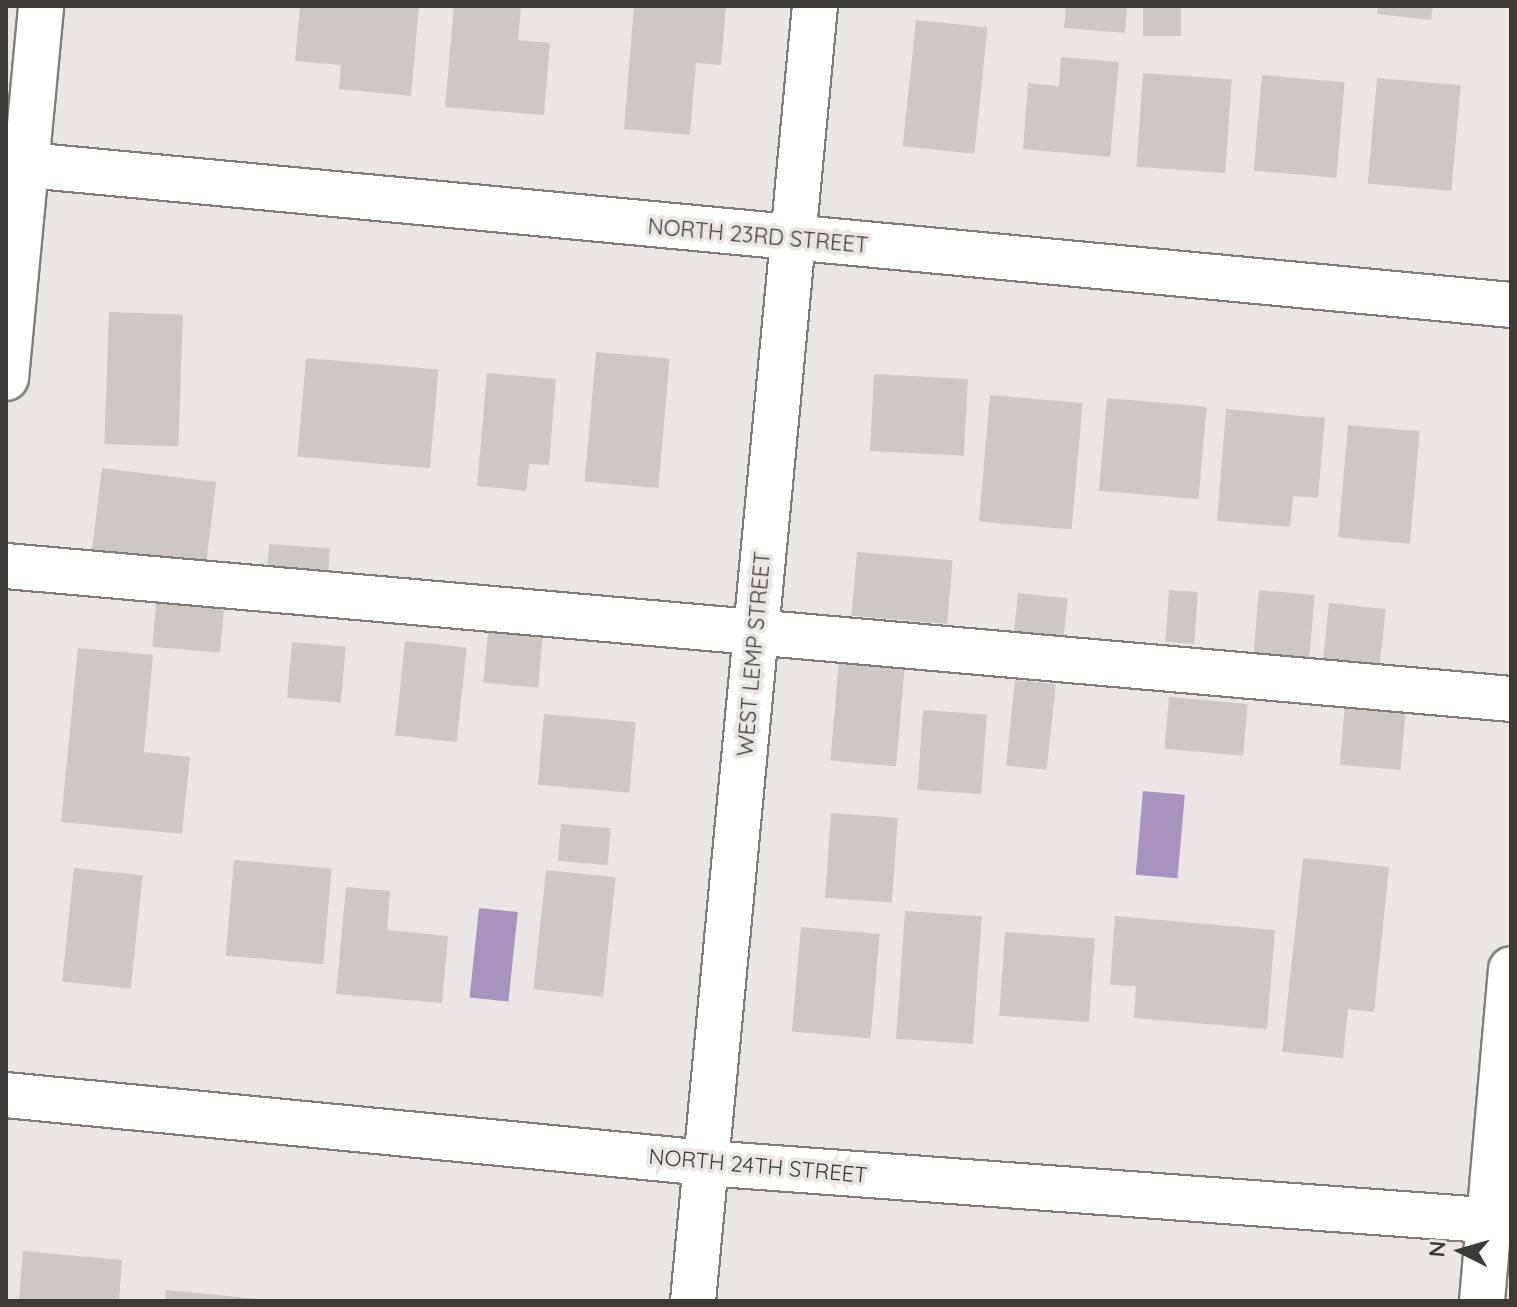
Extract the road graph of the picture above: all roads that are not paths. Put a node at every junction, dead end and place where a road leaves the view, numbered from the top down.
1 (41, 6) edge
2 (815, 6) edge
3 (16, 164) edge
4 (793, 240) junction
5 (1511, 305) edge
6 (6, 378) edge
7 (6, 566) edge
8 (757, 629) junction
9 (1511, 699) edge
10 (1511, 969) edge
11 (6, 1095) edge
12 (706, 1163) junction
13 (1500, 1221) edge
14 (693, 1301) edge
15 (1482, 1301) edge

1 - 3 street
2 - 4 street, WEST LEMP STREET
3 - 4 street, NORTH 23RD STREET
3 - 6 street
4 - 5 street, NORTH 23RD STREET
4 - 8 street, WEST LEMP STREET
7 - 8 street
8 - 9 street
8 - 12 street, WEST LEMP STREET
10 - 13 street
11 - 12 street, NORTH 24TH STREET
12 - 13 street, NORTH 24TH STREET
12 - 14 street, WEST LEMP STREET
13 - 15 street

